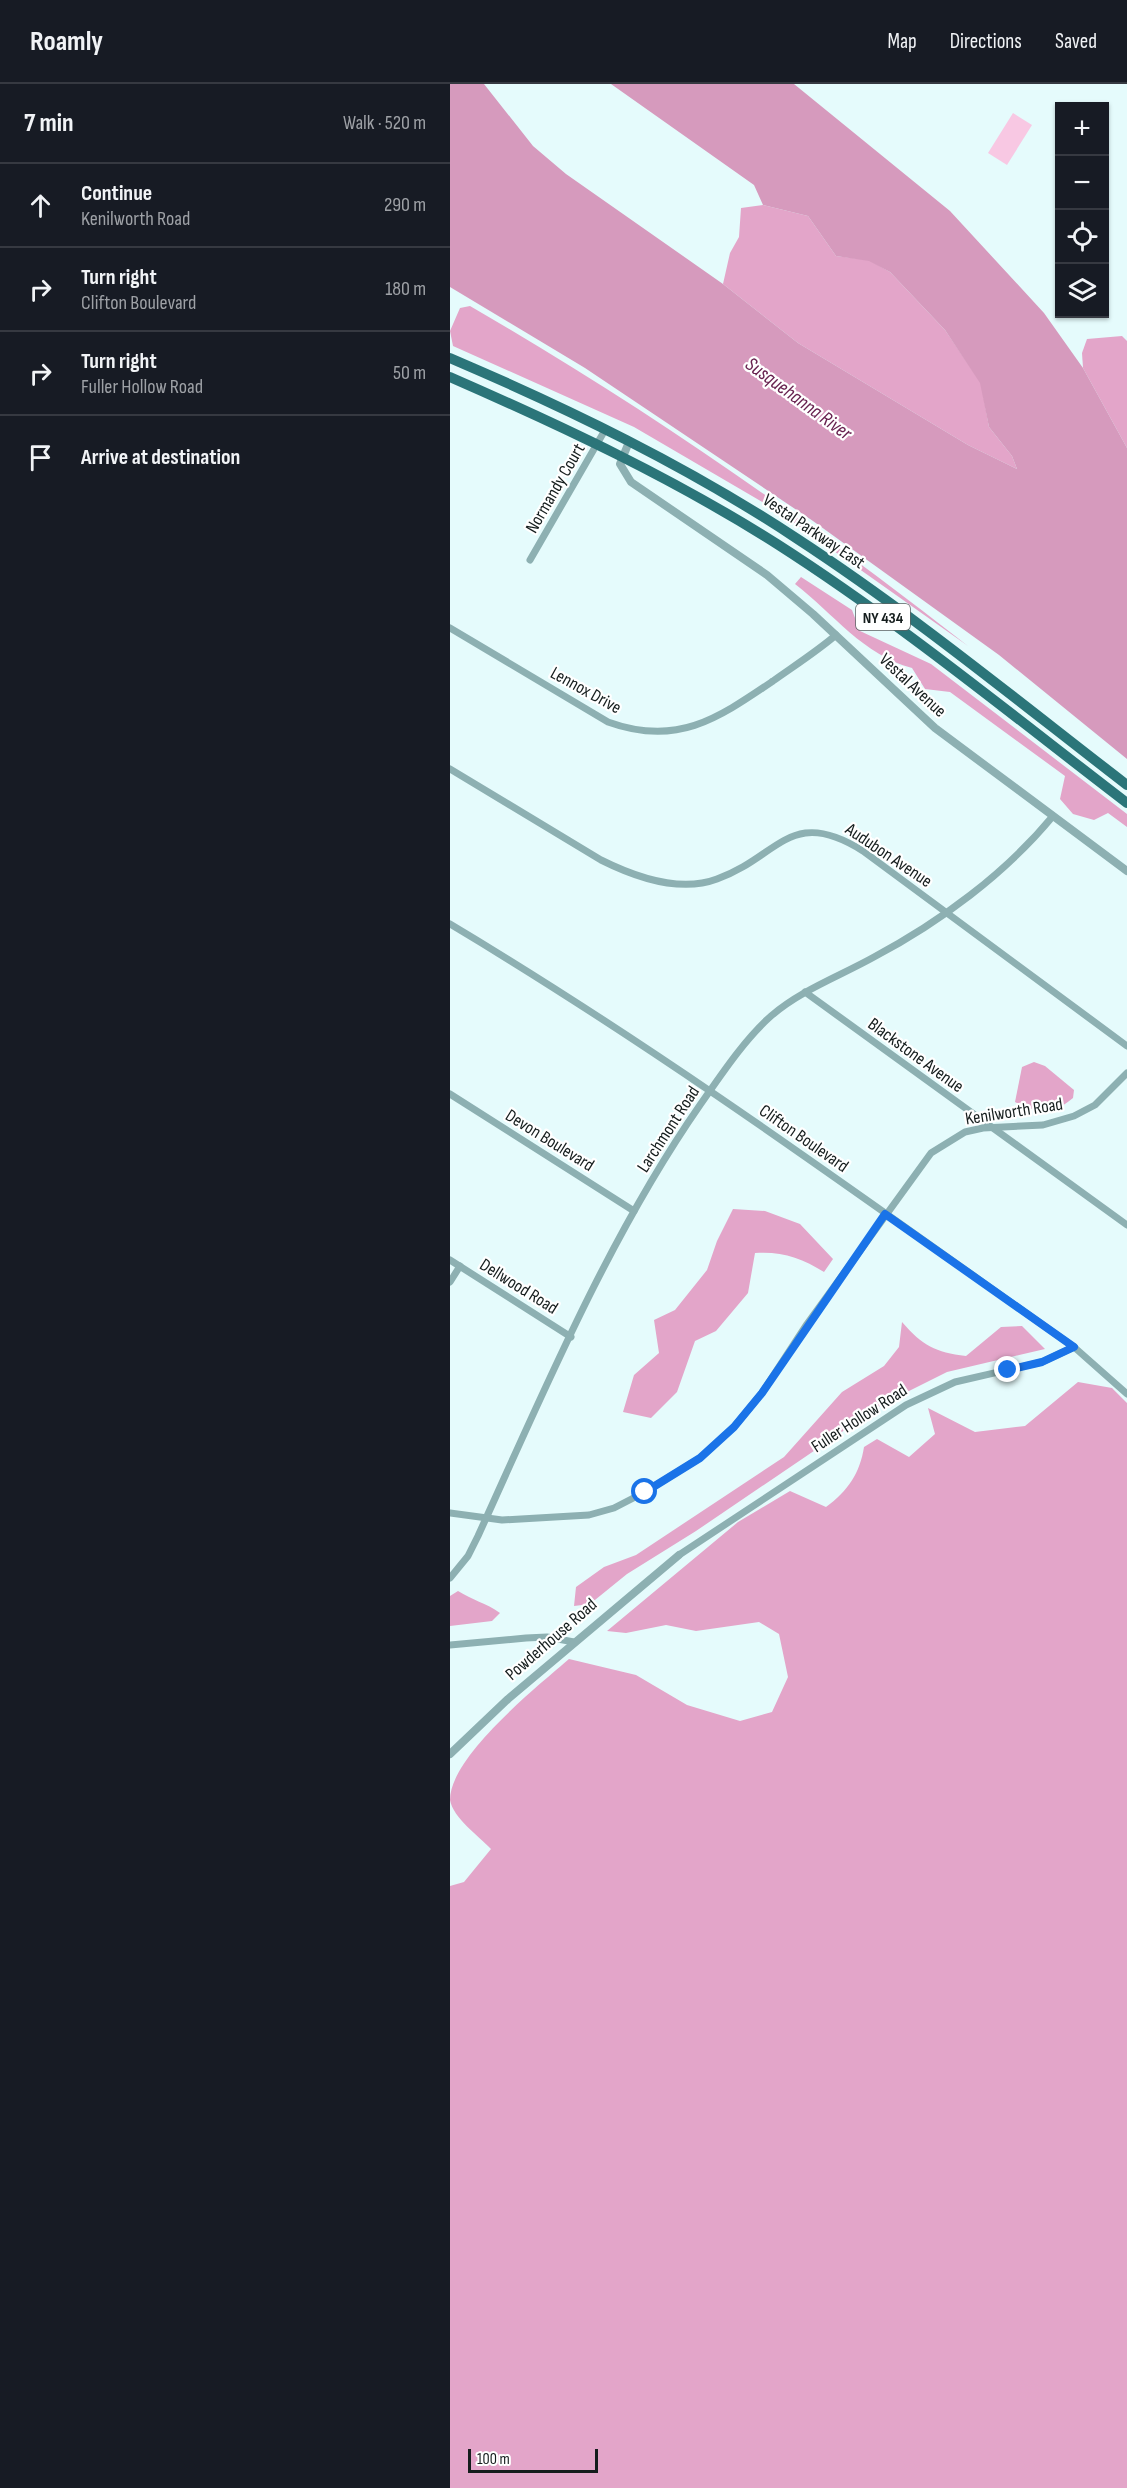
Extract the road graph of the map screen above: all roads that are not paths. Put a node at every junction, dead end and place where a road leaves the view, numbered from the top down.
1 (450, 358) edge
2 (450, 377) edge
3 (605, 430) junction
4 (629, 442) junction
5 (598, 444) junction
6 (622, 456) junction
7 (530, 560) dead end
8 (450, 628) edge
9 (836, 635) junction
10 (450, 768) edge
11 (1127, 784) edge
12 (1127, 803) edge
13 (1053, 816) junction
14 (1127, 871) edge
15 (947, 912) junction
16 (450, 924) edge
17 (805, 992) junction
18 (1127, 1046) edge
19 (1127, 1073) edge
20 (711, 1090) junction
21 (450, 1094) edge
22 (994, 1128) junction
23 (634, 1211) junction
24 (885, 1214) junction
25 (1127, 1225) edge
26 (450, 1260) edge
27 (460, 1266) junction
28 (450, 1282) edge
29 (572, 1337) junction
30 (1074, 1347) junction
31 (1127, 1394) edge
32 (450, 1513) edge
33 (486, 1519) junction
34 (679, 1556) joint
35 (450, 1578) edge
36 (574, 1642) junction
37 (450, 1645) edge
38 (450, 1754) edge

1 - 3 main road, Vestal Parkway East / NY 434
2 - 5 main road, Vestal Parkway East / NY 434
3 - 4 main road, Vestal Parkway East / NY 434
3 - 5 street, Normandy Court
4 - 6 street
4 - 11 main road, Vestal Parkway East / NY 434
5 - 6 main road, Vestal Parkway East / NY 434
5 - 7 street, Normandy Court
6 - 9 street, Vestal Avenue
6 - 12 main road, Vestal Parkway East / NY 434
8 - 9 street, Lennox Drive
9 - 13 street, Vestal Avenue
10 - 15 street, Audubon Avenue
13 - 14 street, Vestal Avenue
13 - 15 street, Larchmont Road
15 - 17 street, Larchmont Road
15 - 18 street, Audubon Avenue
16 - 20 street, Clifton Boulevard
17 - 20 street, Larchmont Road
17 - 22 street, Blackstone Avenue
19 - 22 street, Kenilworth Road
20 - 23 street, Larchmont Road
20 - 24 street, Clifton Boulevard
21 - 23 street, Devon Boulevard
22 - 24 street, Kenilworth Road
22 - 25 street, Blackstone Avenue
23 - 29 street, Larchmont Road
24 - 30 street, Clifton Boulevard
24 - 33 street, Kenilworth Road
26 - 27 street, Dellwood Road
27 - 28 street
27 - 29 street, Dellwood Road
29 - 33 street, Larchmont Road
30 - 31 street, Clifton Boulevard
30 - 34 street, Fuller Hollow Road
32 - 33 street, Kenilworth Road
33 - 35 street, Larchmont Road
34 - 36 street, Powderhouse Road
36 - 37 street
36 - 38 street, Powderhouse Road

